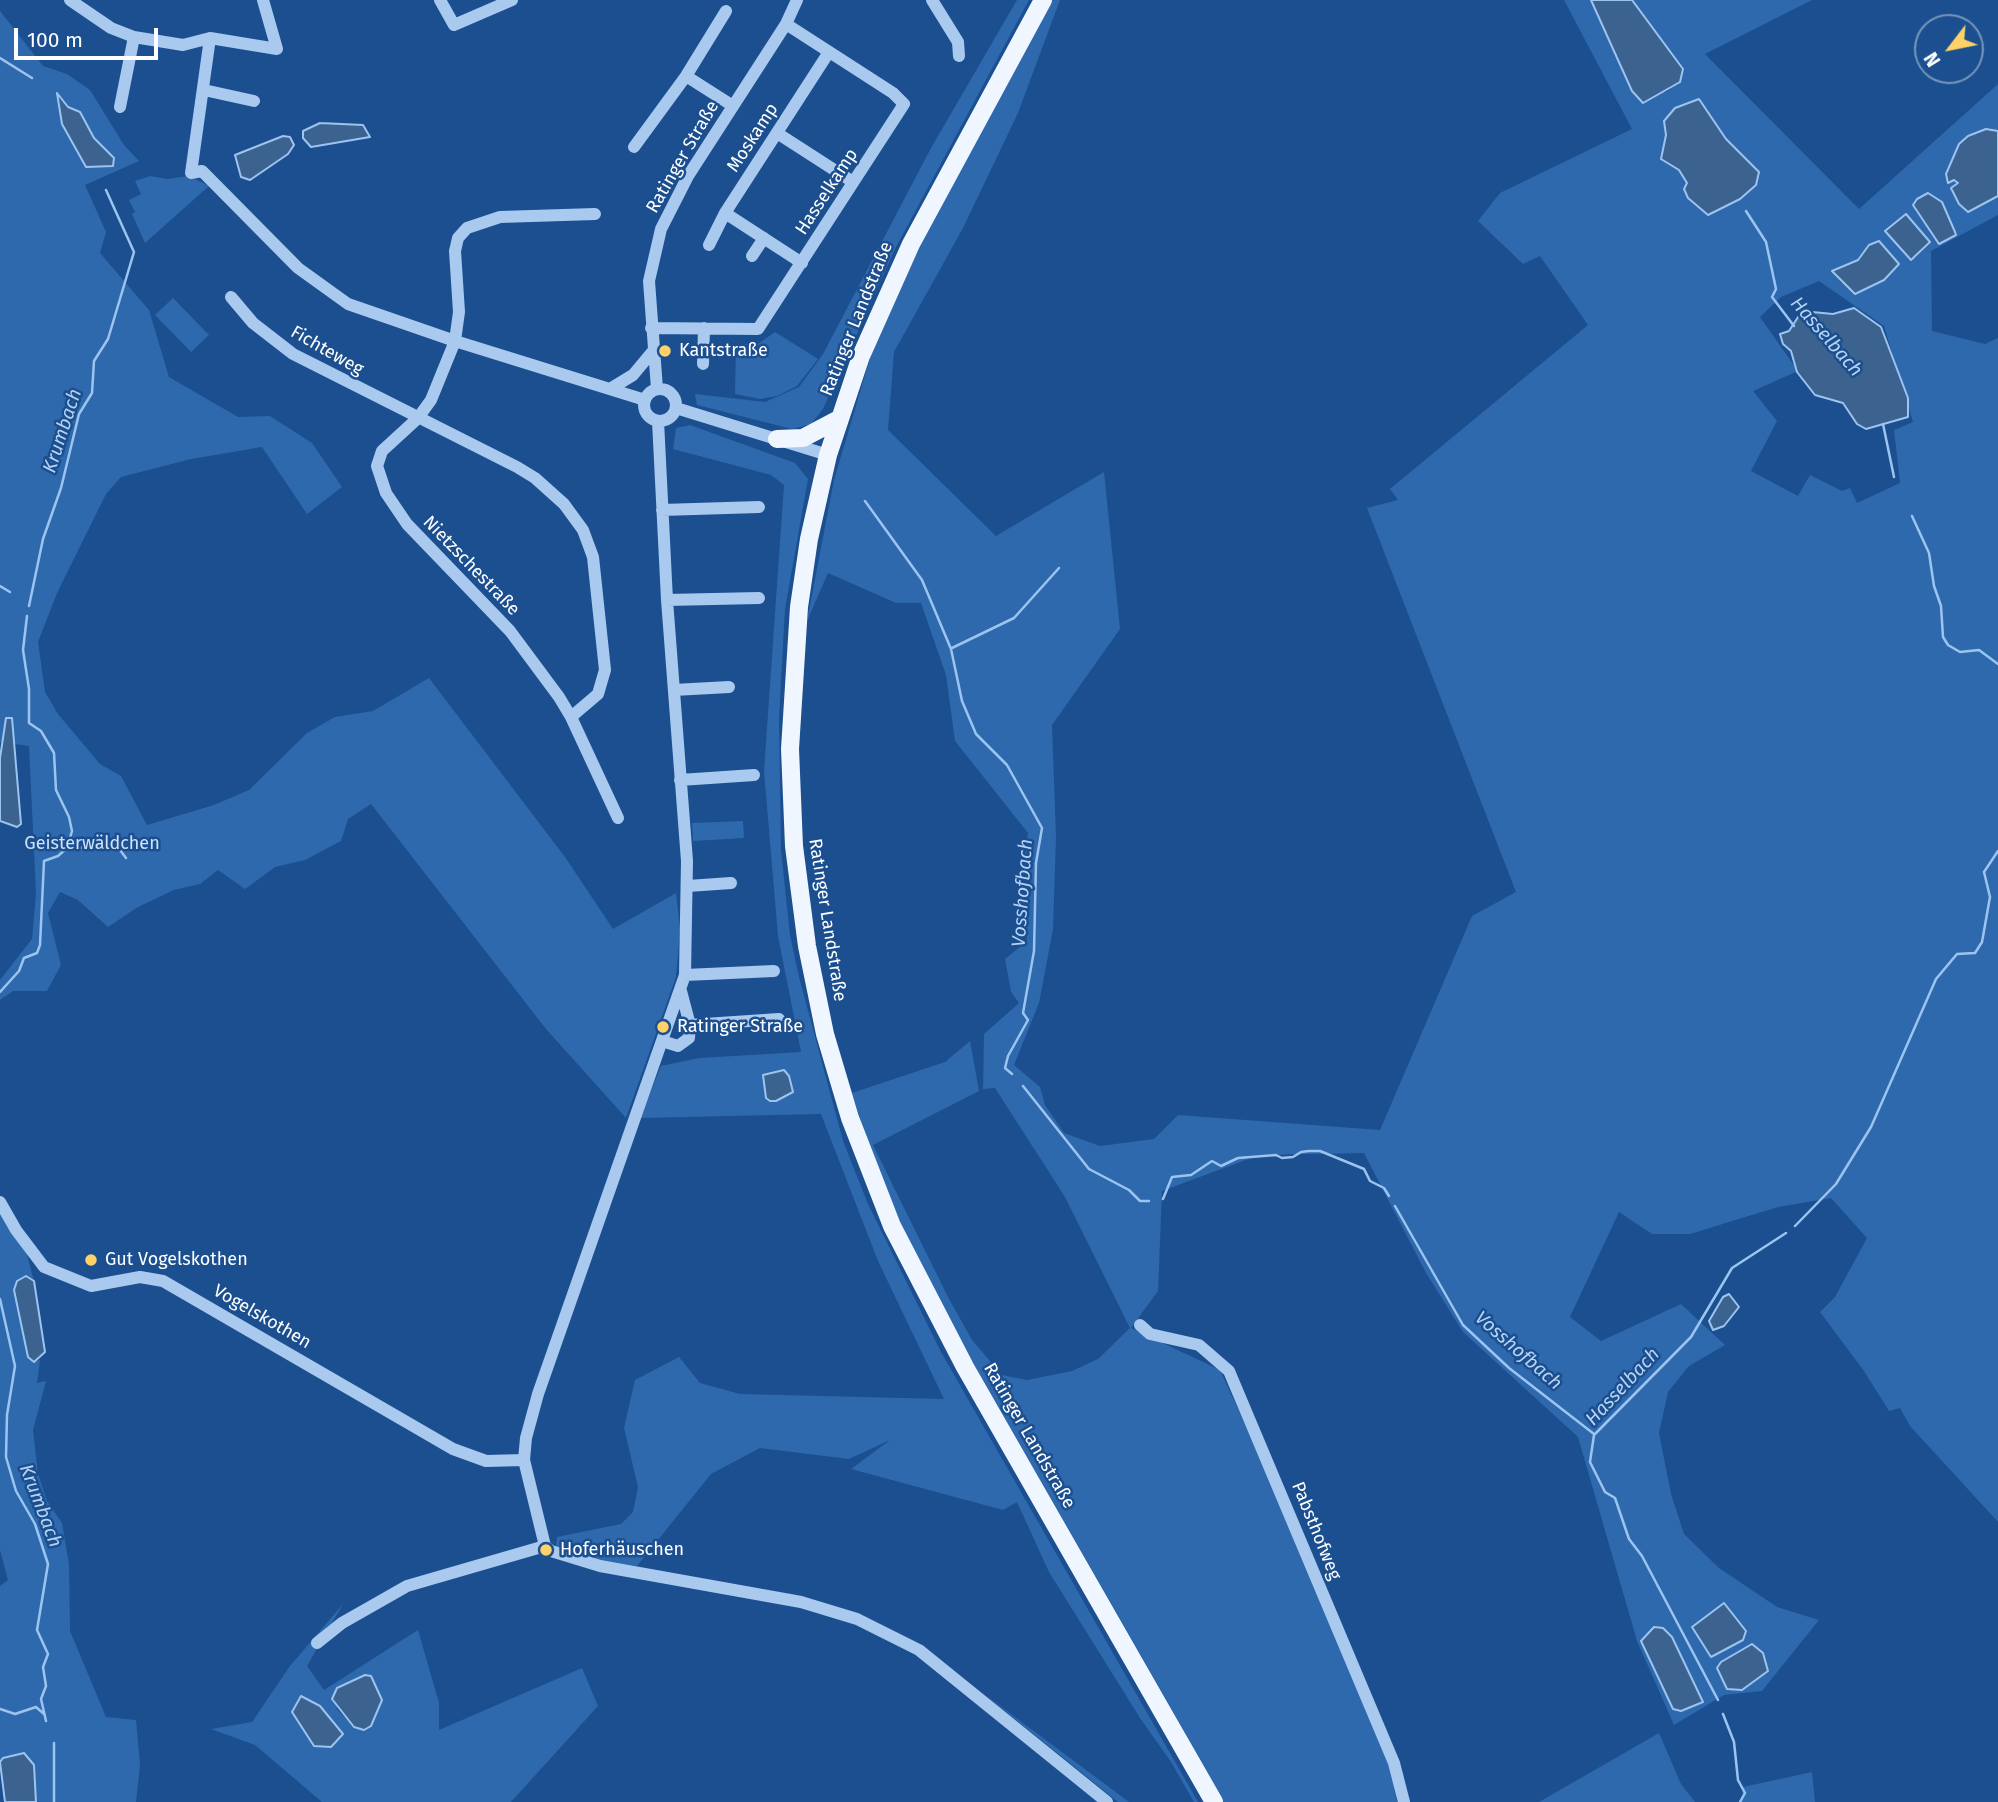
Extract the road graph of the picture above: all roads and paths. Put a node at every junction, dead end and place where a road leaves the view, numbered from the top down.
1 (71, 0) edge
2 (263, 0) edge
3 (440, 0) edge
4 (512, 0) edge
5 (797, 0) edge
6 (932, 0) edge
7 (1043, 0) edge
8 (726, 11) dead end
9 (786, 24) junction
10 (134, 37) junction
11 (210, 38) junction
12 (830, 52) junction
13 (959, 56) dead end
14 (685, 76) junction
15 (204, 90) junction
16 (254, 101) dead end
17 (733, 106) junction
18 (120, 107) dead end
19 (777, 133) junction
20 (634, 146) dead end
21 (853, 182) junction
22 (725, 213) junction
23 (595, 214) dead end
24 (764, 239) junction
25 (709, 245) dead end
26 (752, 256) dead end
27 (802, 263) junction
28 (231, 298) dead end
29 (651, 328) junction
30 (704, 328) junction
31 (455, 341) junction
32 (653, 351) junction
33 (703, 364) dead end
34 (610, 389) junction
35 (657, 389) junction
36 (645, 400) junction
37 (676, 408) junction
38 (418, 418) junction
39 (839, 419) junction
40 (658, 421) junction
41 (777, 439) junction
42 (828, 456) junction
43 (759, 507) dead end
44 (662, 510) junction
45 (759, 598) dead end
46 (667, 600) junction
47 (729, 687) dead end
48 (674, 690) junction
49 (571, 717) junction
50 (754, 775) dead end
51 (680, 780) junction
52 (618, 818) dead end
53 (731, 883) dead end
54 (688, 886) junction
55 (774, 971) dead end
56 (685, 975) junction
57 (681, 991) junction
58 (779, 1019) dead end
59 (690, 1026) junction
60 (662, 1041) junction
61 (0, 1202) edge
62 (1140, 1325) dead end
63 (524, 1460) junction
64 (545, 1546) junction
65 (317, 1643) dead end
66 (1107, 1802) edge
67 (1214, 1802) edge
68 (1404, 1802) edge

1 - 10 street
2 - 11 street
3 - 4 street
5 - 9 street, Ratinger Straße
6 - 13 street
7 - 39 main road, Ratinger Landstraße
8 - 14 street
9 - 12 street, Hasselkamp
9 - 17 street, Ratinger Straße
10 - 11 street
10 - 18 street
11 - 15 street
12 - 19 street, Moskamp
12 - 21 street, Hasselkamp
14 - 17 street
14 - 20 street
15 - 16 street
15 - 31 street
17 - 29 street, Ratinger Straße
19 - 21 street
19 - 22 street, Moskamp
21 - 27 street, Hasselkamp
22 - 24 street
22 - 25 street, Moskamp
23 - 31 street, Nietzschestraße
24 - 26 street
24 - 27 street
27 - 30 street, Hasselkamp
28 - 38 street, Fichteweg
29 - 30 street, Hasselkamp
29 - 32 street, Ratinger Straße
30 - 33 street
31 - 34 street
31 - 38 street, Nietzschestraße
32 - 34 street
32 - 35 street, Ratinger Straße
34 - 36 street
35 - 36 street
35 - 37 street
36 - 40 street
37 - 40 street
37 - 41 street
38 - 49 street, Nietzschestraße
38 - 49 street, Fichteweg
39 - 41 main road
39 - 42 main road, Ratinger Landstraße
40 - 44 street
41 - 42 street
42 - 67 main road, Ratinger Landstraße
43 - 44 street
44 - 46 street
45 - 46 street
46 - 48 street
47 - 48 street
48 - 51 street
49 - 52 street, Nietzschestraße
50 - 51 street
51 - 54 street
53 - 54 street
54 - 56 street
55 - 56 street
56 - 57 street
57 - 59 street
57 - 60 street
58 - 59 street
59 - 60 street
60 - 63 street
61 - 63 street, Vogelskothen
62 - 68 street, Pabsthofweg
63 - 64 street
64 - 65 street
64 - 66 street

